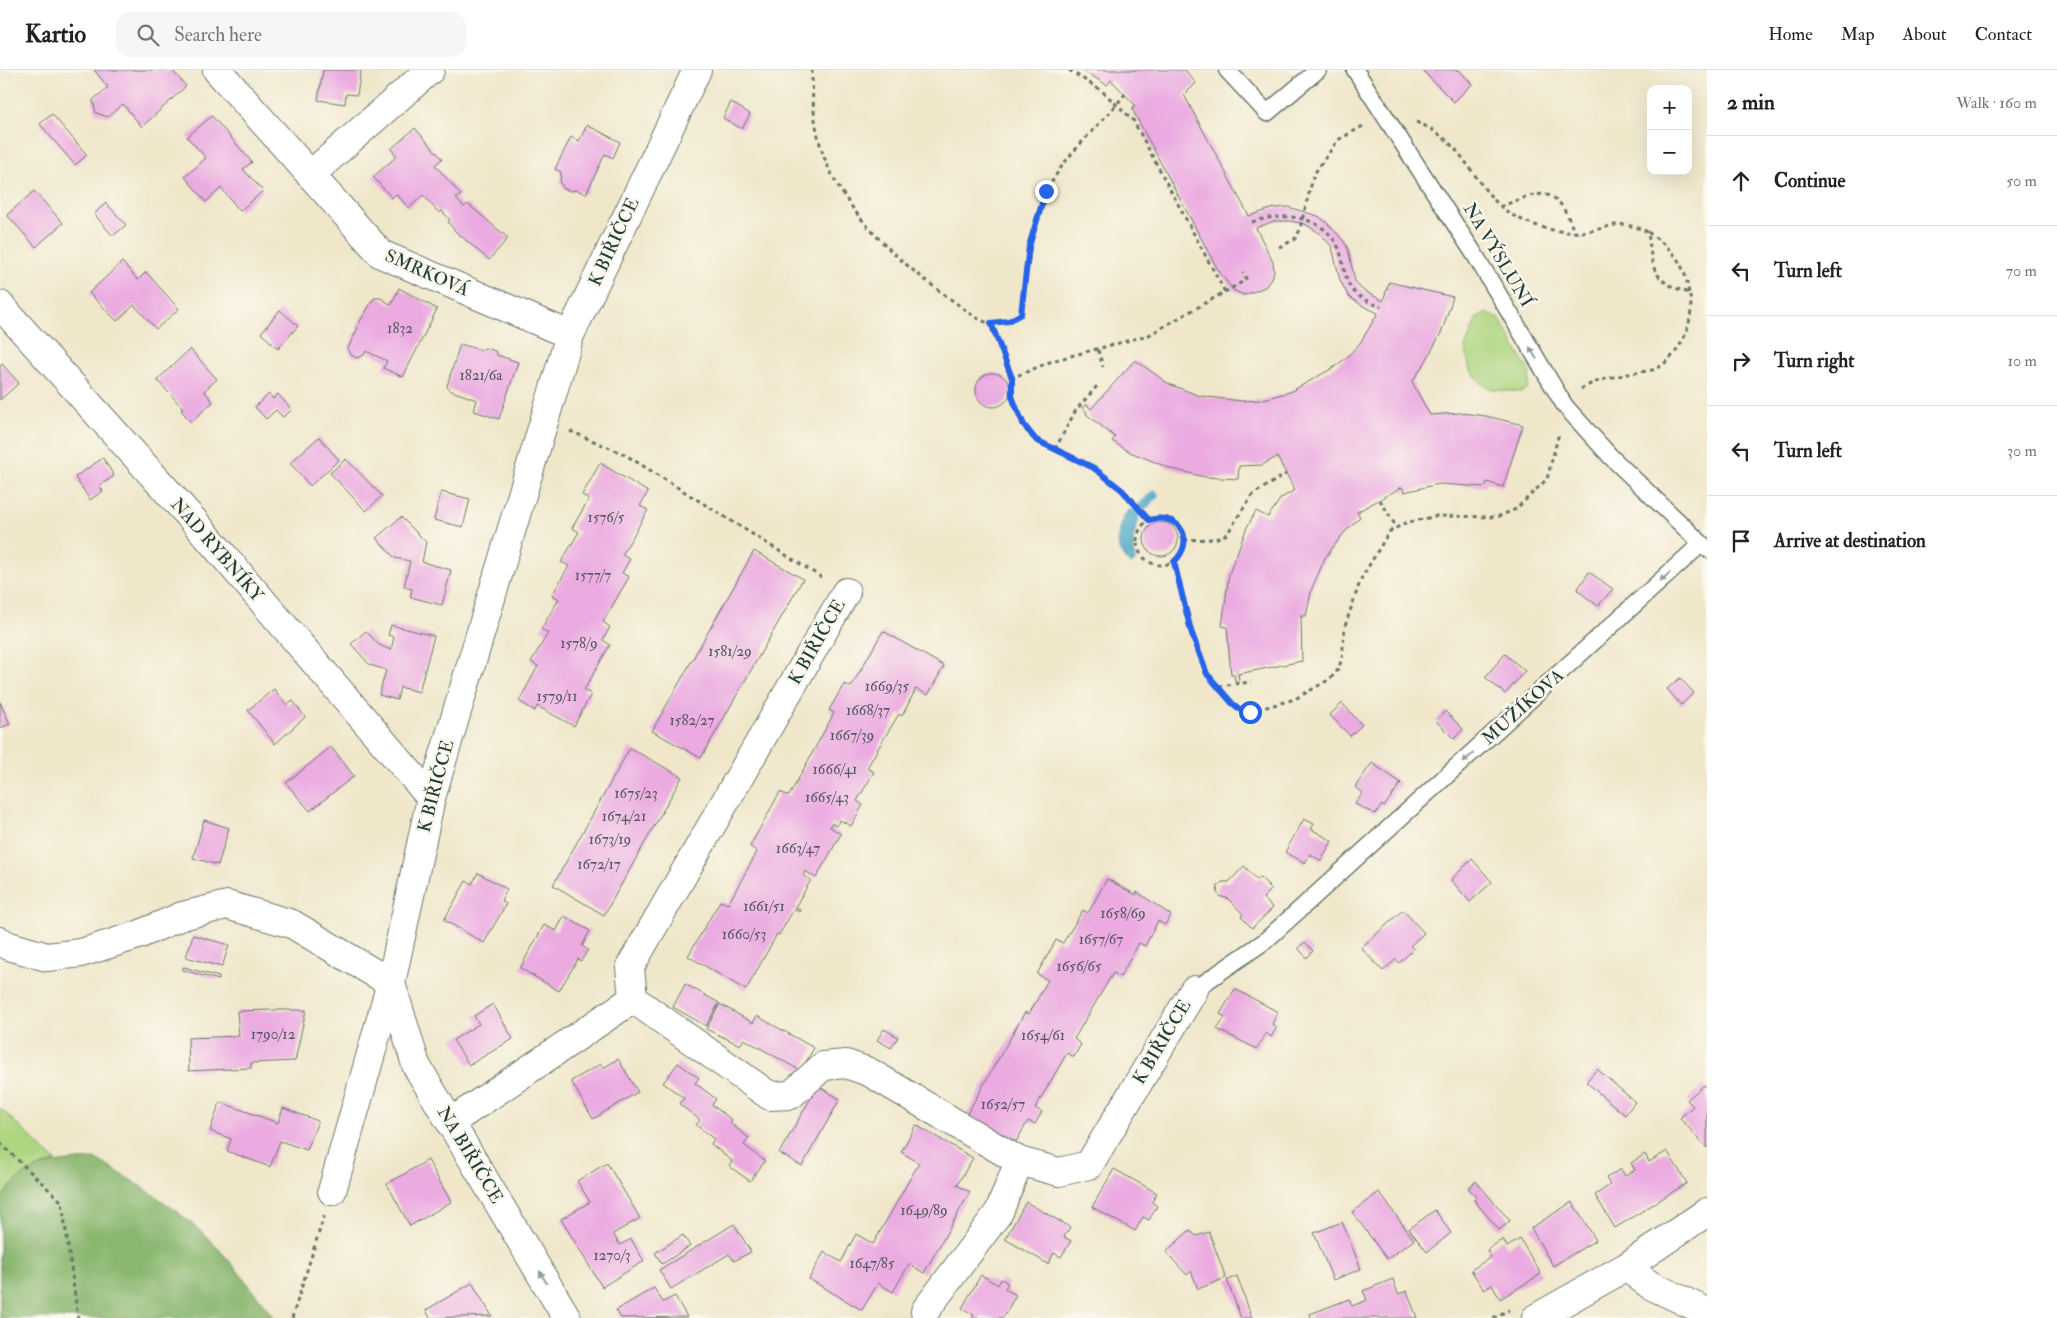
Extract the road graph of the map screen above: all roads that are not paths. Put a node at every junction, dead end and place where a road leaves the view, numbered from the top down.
1 (218, 70) edge
2 (430, 70) edge
3 (697, 70) edge
4 (1227, 70) edge
5 (1318, 70) edge
6 (1356, 70) edge
7 (310, 175) junction
8 (0, 305) edge
9 (570, 335) junction
10 (1704, 547) edge
11 (846, 592) road end
12 (430, 798) junction
13 (1339, 876) joint
14 (0, 942) edge
15 (391, 983) junction
16 (1194, 990) joint
17 (633, 999) junction
18 (451, 1122) junction
19 (1019, 1161) junction
20 (332, 1191) road end
21 (1707, 1212) edge
22 (1626, 1267) junction
23 (925, 1311) dead end
24 (1707, 1312) edge
25 (568, 1318) edge
26 (1536, 1318) edge

1 - 7 street, SMRKOVÁ
2 - 7 street
3 - 9 street, K BIŘIČCE
4 - 5 lane
10 -> 6 lane, NA VÝSLUNÍ
7 - 9 street, SMRKOVÁ
8 - 12 street, NAD RYBNÍKY
9 - 12 street, K BIŘIČCE
10 -> 13 lane, MUŽÍKOVA
11 - 17 street, K BIŘIČCE
12 - 15 street, K BIŘIČCE
13 - 16 lane, K BIŘIČCE
14 - 15 street
15 - 18 street, NA BIŘIČCE
15 - 20 street, K BIŘIČCE
16 - 19 street, K BIŘIČCE
17 - 18 street
17 - 19 street, K BIŘIČCE
25 -> 18 street, NA BIŘIČCE
19 - 23 street
21 - 22 street
22 - 24 street
22 - 26 street

